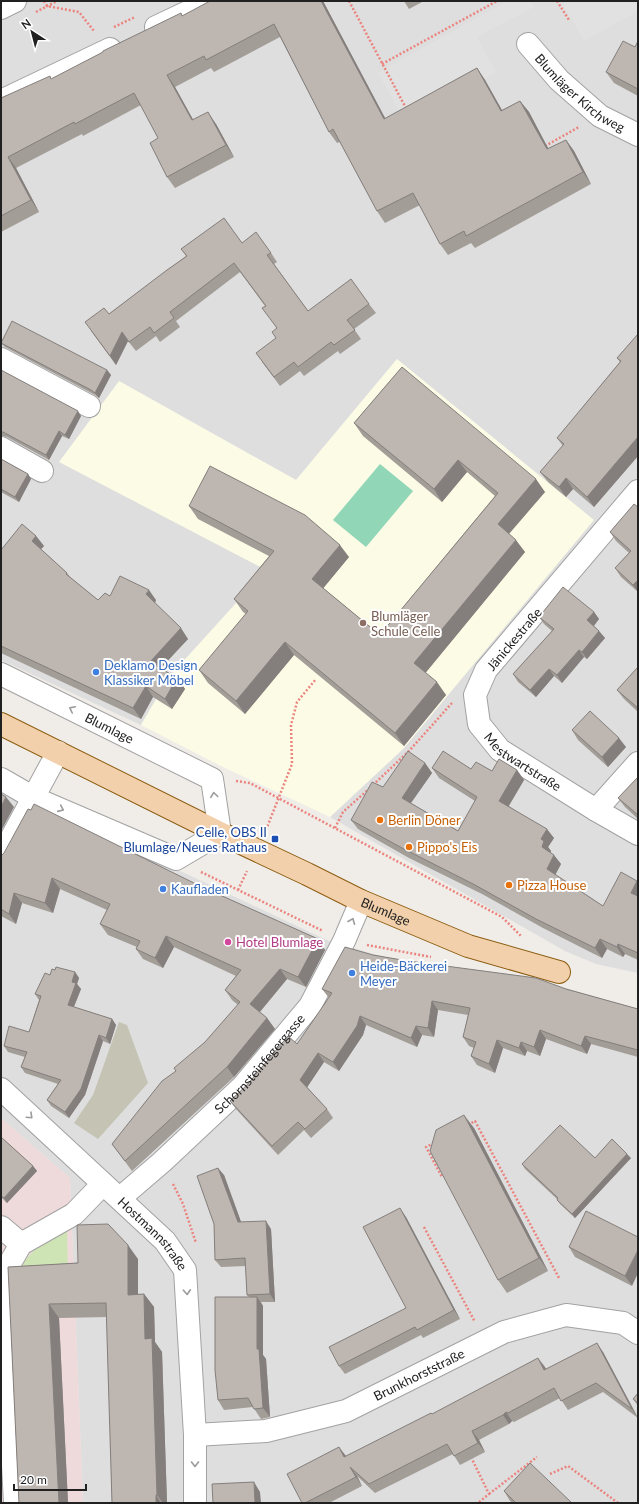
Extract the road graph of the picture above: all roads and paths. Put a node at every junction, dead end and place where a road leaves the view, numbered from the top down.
1 (15, 1) edge
2 (44, 1) edge
3 (211, 1) edge
4 (349, 1) edge
5 (497, 1) edge
6 (557, 1) edge
7 (1, 8) edge
8 (570, 20) dead end
9 (135, 30) junction
10 (101, 43) junction
11 (528, 44) dead end
12 (382, 64) junction
13 (1, 101) edge
14 (409, 114) edge
15 (600, 116) junction
16 (638, 135) edge
17 (544, 146) edge
18 (1, 359) edge
19 (89, 406) dead end
20 (1, 448) edge
21 (42, 471) dead end
22 (638, 491) edge
23 (1, 674) edge
24 (316, 679) edge
25 (475, 695) junction
26 (1, 724) edge
27 (58, 752) junction
28 (638, 763) edge
29 (212, 778) junction
30 (1, 779) edge
31 (34, 798) junction
32 (278, 798) junction
33 (596, 810) junction
34 (335, 828) junction
35 (220, 833) junction
36 (638, 834) edge
37 (1, 857) edge
38 (361, 901) junction
39 (525, 939) dead end
40 (559, 972) dead end
41 (1, 1089) edge
42 (468, 1125) edge
43 (440, 1140) edge
44 (162, 1162) junction
45 (442, 1177) edge
46 (103, 1184) junction
47 (120, 1198) junction
48 (1, 1227) edge
49 (424, 1227) dead end
50 (21, 1244) junction
51 (185, 1270) junction
52 (2, 1276) edge
53 (559, 1278) dead end
54 (638, 1333) edge
55 (485, 1342) junction
56 (195, 1435) junction
57 (469, 1453) edge
58 (537, 1457) dead end
59 (550, 1474) dead end
60 (489, 1494) junction
61 (15, 1503) edge
62 (196, 1503) edge
63 (478, 1503) edge
64 (618, 1503) edge

1 - 7 street
2 - 10 path
3 - 9 street
4 - 12 path
5 - 12 path
6 - 8 path
9 - 10 street
9 - 10 path
10 - 13 street
11 - 15 street, Blumläger Kirchweg
12 - 14 path
15 - 16 street, Blumläger Kirchweg
15 - 17 path
18 - 19 street
20 - 21 street
22 - 25 street, Jänickestraße
29 -> 23 street, Blumlage
24 - 32 path
25 - 33 street, Mestwartstraße
25 - 34 path
26 - 27 main road, Blumlage
27 - 31 street
27 - 35 main road, Blumlage
28 - 33 street
29 - 32 path
35 -> 29 street
30 - 31 street
31 -> 35 street
31 - 37 street
32 - 34 path
33 - 36 street, Mestwartstraße
34 - 39 path
35 - 38 main road, Blumlage
38 - 40 main road, Blumlage
44 -> 38 street, Schornsteinfegergasse
41 -> 46 street, Hostmannstraße
42 - 53 path
43 - 45 path
44 - 47 street, Schornsteinfegergasse
44 - 51 path
46 - 47 street, Hostmannstraße
46 - 50 street
47 - 51 street, Hostmannstraße
48 - 50 street
49 - 55 path
50 - 52 street
51 -> 56 street, Hostmannstraße
52 - 61 street
54 - 55 street, Brunkhorststraße
55 - 56 street, Brunkhorststraße
56 -> 62 street, Hostmannstraße
57 - 60 path
58 - 60 path
59 - 64 path
60 - 63 path

